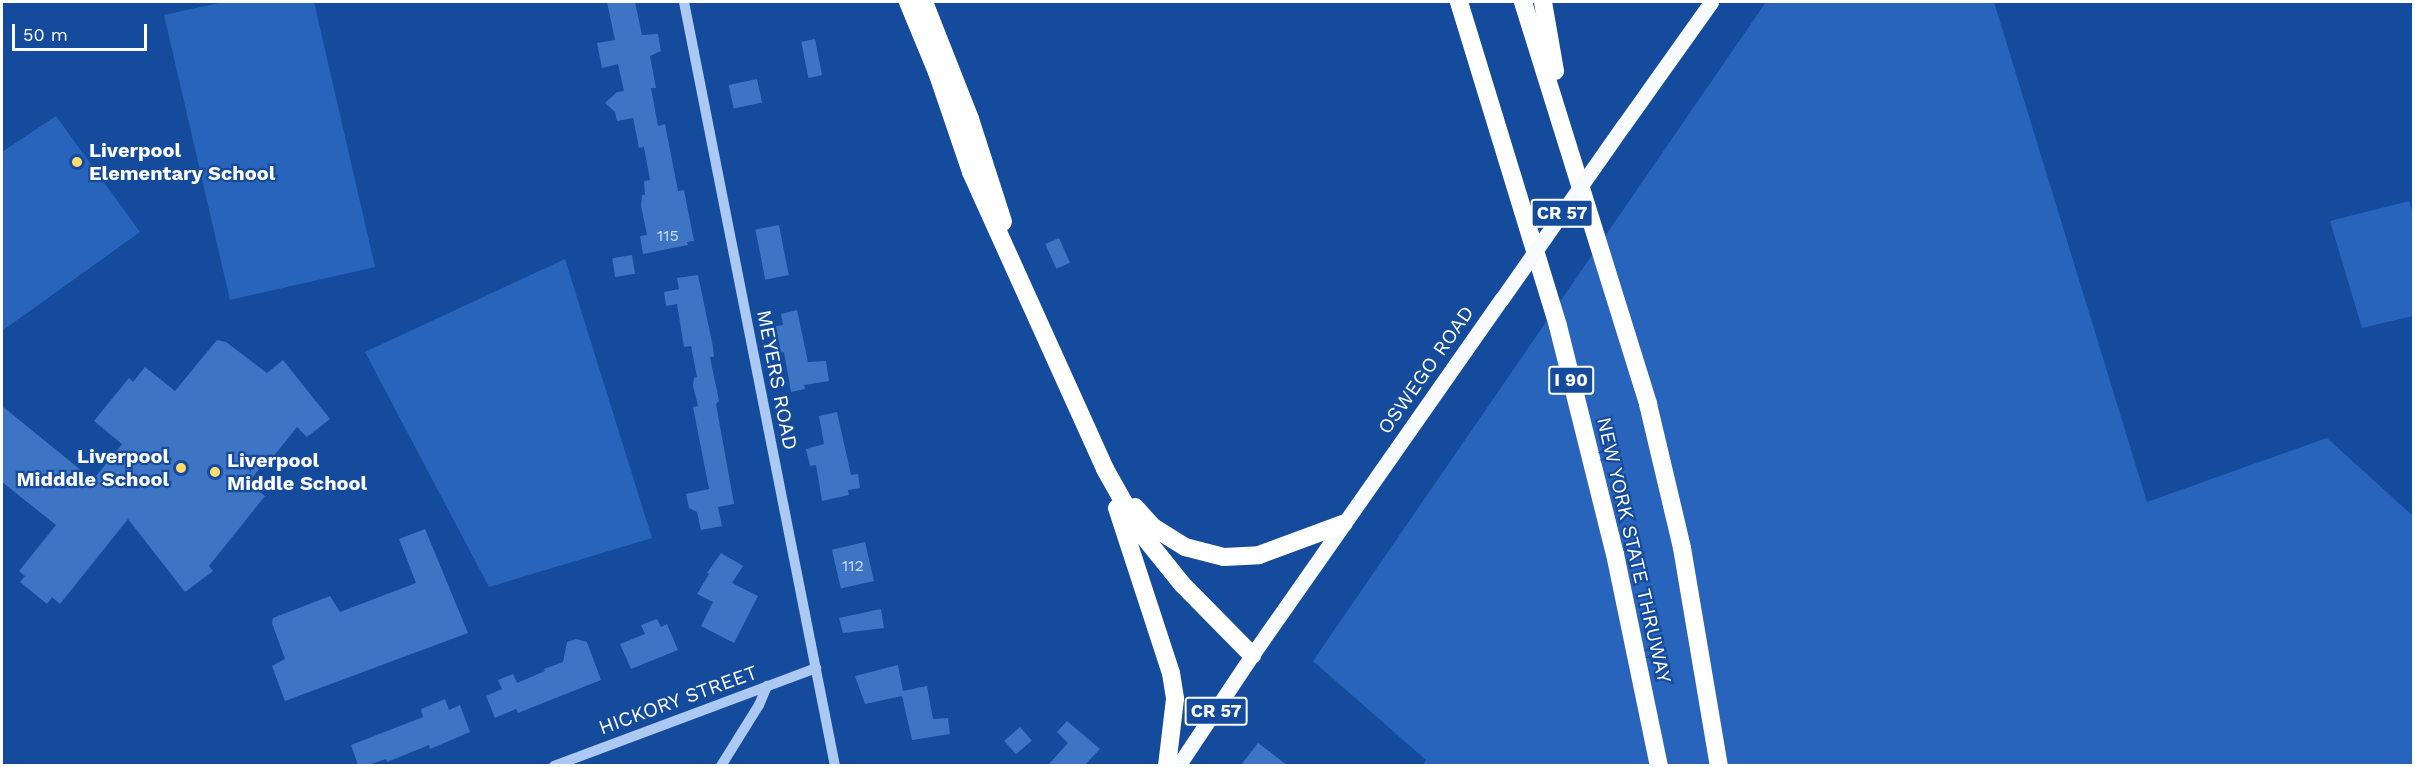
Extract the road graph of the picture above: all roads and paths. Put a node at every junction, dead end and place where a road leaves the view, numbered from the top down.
1 (684, 2) edge
2 (908, 2) edge
3 (924, 2) edge
4 (1447, 2) edge
5 (1459, 2) edge
6 (1523, 2) edge
7 (1543, 2) edge
8 (1711, 2) edge
9 (1482, 78) junction
10 (1564, 129) junction
11 (1018, 279) junction
12 (1105, 469) junction
13 (1343, 524) junction
14 (1252, 655) junction
15 (816, 668) junction
16 (767, 686) junction
17 (554, 765) edge
18 (721, 765) edge
19 (835, 765) edge
20 (1167, 765) edge
21 (1178, 765) edge
22 (1659, 765) edge
23 (1719, 765) edge

1 - 15 street, MEYERS ROAD
2 - 11 highway
3 - 11 highway
4 - 9 highway
5 - 9 highway, NEW YORK STATE THRUWAY / I 90
6 - 10 highway, NEW YORK STATE THRUWAY
7 - 10 highway
8 - 13 main road, OSWEGO ROAD / CR 57, bridge
9 - 22 highway, NEW YORK STATE THRUWAY / I 90
10 - 23 highway, NEW YORK STATE THRUWAY
11 - 12 highway
12 - 13 highway
12 - 14 highway
12 - 20 highway
13 - 14 main road, OSWEGO ROAD / CR 57
14 - 21 main road, OSWEGO ROAD / CR 57
15 - 16 street, HICKORY STREET
15 - 19 street, MEYERS ROAD
16 - 17 street, HICKORY STREET
16 - 18 street

